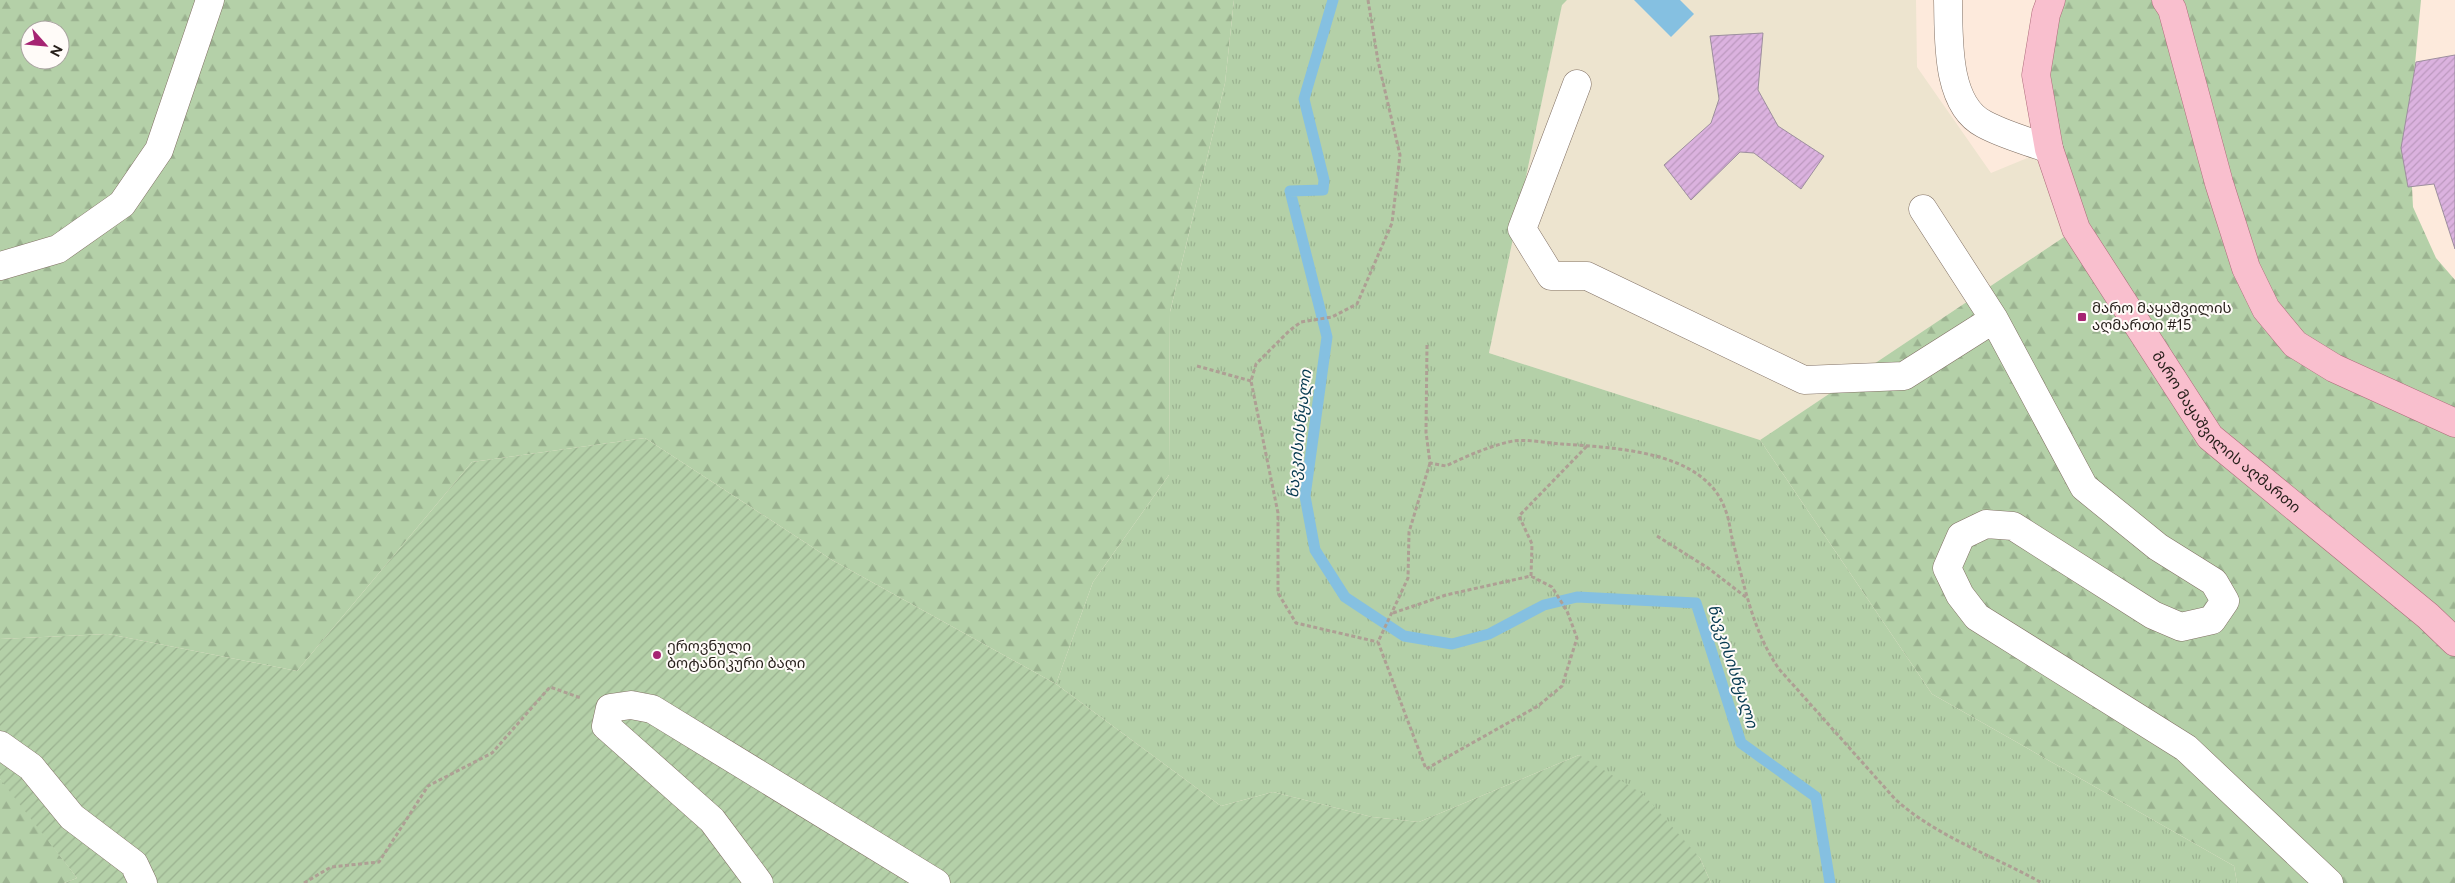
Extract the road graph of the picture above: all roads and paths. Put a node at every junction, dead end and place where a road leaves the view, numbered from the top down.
1 (210, 0) edge
2 (1368, 0) edge
3 (1948, 0) edge
4 (2051, 0) edge
5 (2166, 0) edge
6 (1577, 84) dead end
7 (2049, 148) junction
8 (1922, 209) dead end
9 (0, 266) edge
10 (1994, 319) junction
11 (1427, 345) dead end
12 (1197, 366) dead end
13 (1251, 381) junction
14 (2455, 423) edge
15 (1588, 446) junction
16 (1430, 463) junction
17 (1657, 536) dead end
18 (1531, 576) junction
19 (1748, 599) junction
20 (1392, 613) junction
21 (1378, 642) junction
22 (2455, 642) edge
23 (610, 708) junction
24 (0, 745) edge
25 (143, 883) edge
26 (304, 883) edge
27 (759, 883) edge
28 (936, 883) edge
29 (2042, 883) edge
30 (2329, 883) edge

1 - 9 lane
2 - 13 path
3 - 7 lane
4 - 7 main road, მარო მაყაშვილის აღმართი
5 - 14 main road
6 - 10 lane
7 - 22 main road, მარო მაყაშვილის აღმართი
8 - 10 lane
10 - 30 lane
11 - 16 path
12 - 13 path
13 - 21 path
15 - 16 path
15 - 18 path
15 - 19 path
16 - 20 path
17 - 19 path
18 - 20 path
18 - 21 path
19 - 29 path
20 - 21 path
23 - 26 path
23 - 27 lane
23 - 28 lane
24 - 25 lane

